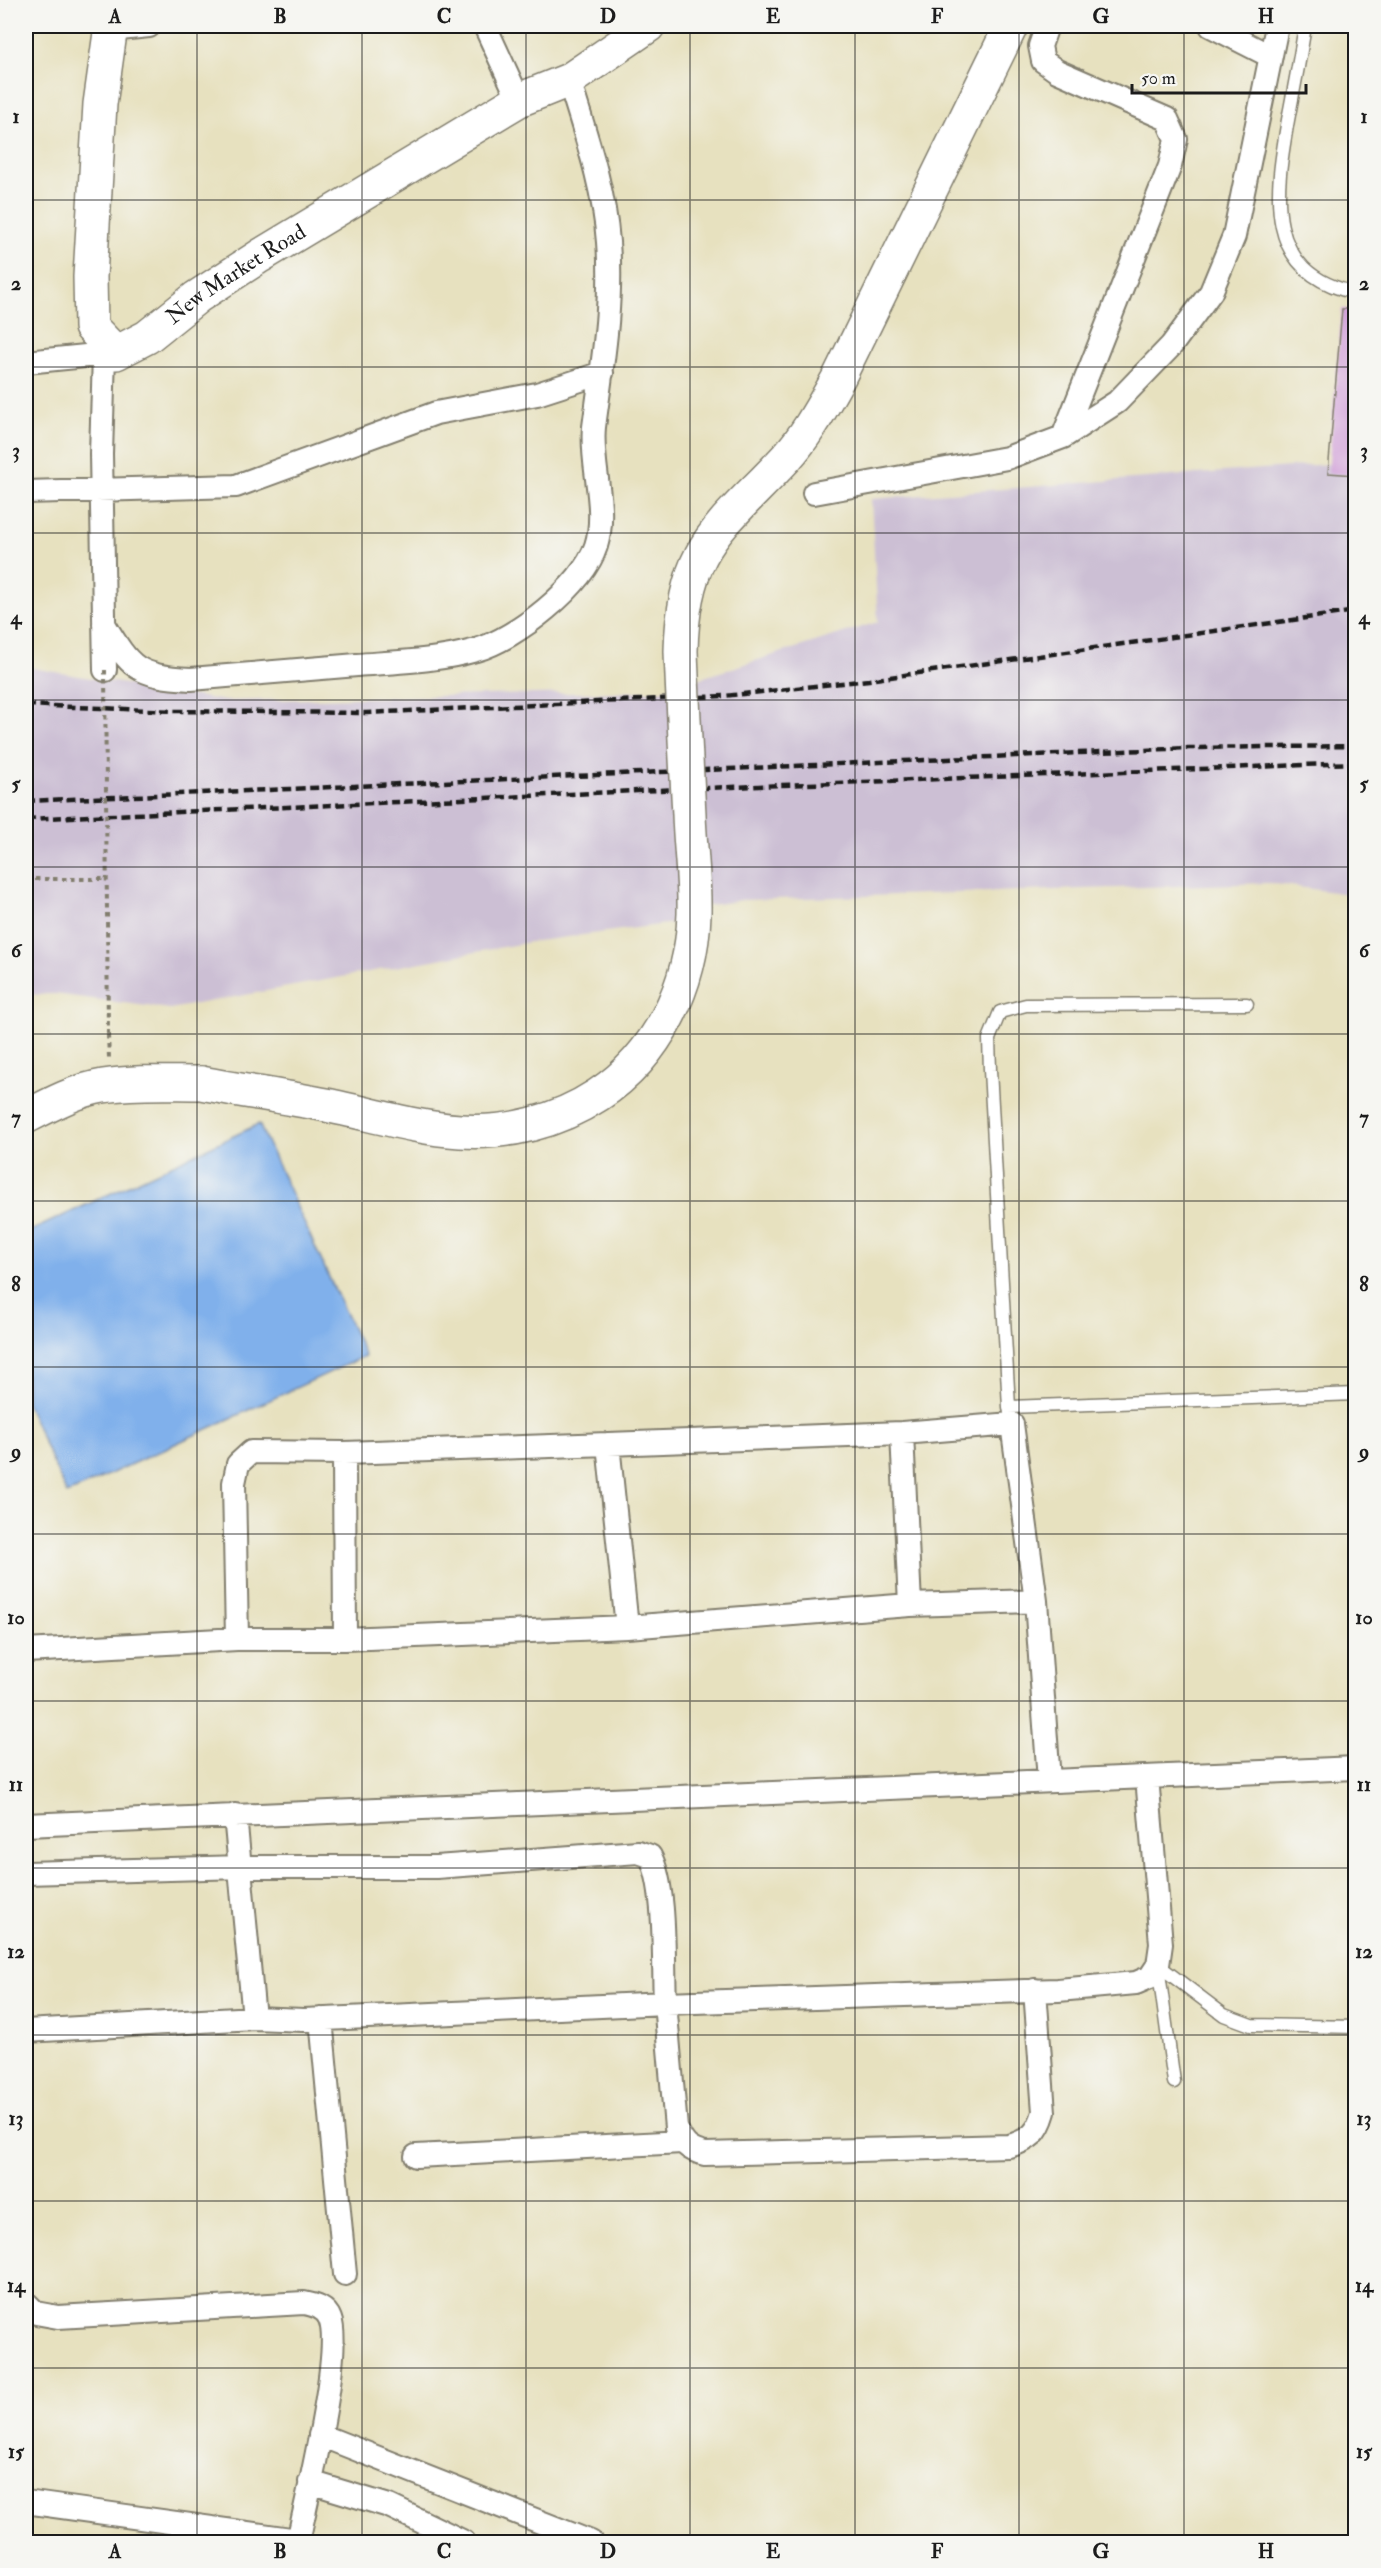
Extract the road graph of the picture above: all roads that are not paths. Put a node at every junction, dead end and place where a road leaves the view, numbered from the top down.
1 (149, 26) edge
2 (485, 26) edge
3 (648, 26) edge
4 (1011, 26) edge
5 (1047, 26) edge
6 (1211, 26) edge
7 (1277, 26) edge
8 (1305, 26) edge
9 (111, 28) edge
10 (1270, 56) junction
11 (569, 80) junction
12 (519, 100) junction
13 (1356, 293) edge
14 (110, 354) junction
15 (26, 362) edge
16 (602, 373) junction
17 (1063, 437) junction
18 (101, 489) junction
19 (26, 492) edge
20 (814, 493) dead end
21 (104, 624) junction
22 (105, 670) road end
23 (1248, 1004) dead end
24 (26, 1117) edge
25 (1356, 1394) edge
26 (1011, 1416) junction
27 (902, 1433) junction
28 (608, 1443) junction
29 (344, 1453) junction
30 (1036, 1601) junction
31 (910, 1605) junction
32 (627, 1627) junction
33 (237, 1639) junction
34 (345, 1639) junction
35 (26, 1651) edge
36 (1356, 1768) edge
37 (1147, 1777) junction
38 (1049, 1781) junction
39 (235, 1815) junction
40 (26, 1826) edge
41 (242, 1867) junction
42 (26, 1873) edge
43 (1158, 1965) junction
44 (1035, 1990) junction
45 (665, 2003) junction
46 (254, 2018) junction
47 (321, 2019) junction
48 (1356, 2027) edge
49 (26, 2031) edge
50 (1174, 2082) dead end
51 (682, 2142) junction
52 (416, 2156) dead end
53 (345, 2274) dead end
54 (29, 2310) edge
55 (320, 2435) junction
56 (310, 2482) junction
57 (26, 2502) edge
58 (298, 2541) edge
59 (464, 2542) edge
60 (591, 2542) edge

1 - 9 street
2 - 12 street
3 - 11 main road, New Market Road
4 - 24 main road, bridge
5 - 17 street
6 - 10 street
7 - 10 street
8 - 13 lane
9 - 14 main road
10 - 17 street
11 - 12 main road, New Market Road
11 - 16 street
12 - 14 main road, New Market Road
14 - 15 street
14 - 18 street
16 - 18 street
16 - 21 street
17 - 20 street
18 - 19 street
18 - 21 street
21 - 22 street
23 - 26 lane
25 - 26 lane
26 - 27 street
26 - 30 street
27 - 28 street
27 - 31 street
28 - 29 street
28 - 32 street
29 - 33 street
29 - 34 street
30 - 31 street
30 - 38 street
31 - 32 street
32 - 34 street
33 - 34 street
33 - 35 street
36 - 37 street
37 - 38 street
37 - 43 street
38 - 39 street
39 - 40 street
39 - 41 street
41 - 42 street
41 - 45 street
41 - 46 street
43 - 44 street
43 - 48 lane
43 - 50 lane
44 - 45 street
44 - 51 street
45 - 47 street
45 - 51 street
46 - 47 street
46 - 49 street
47 - 53 street
51 - 52 street
54 - 55 street
55 - 56 street
55 - 60 street
56 - 58 street
56 - 59 street
57 - 58 street

